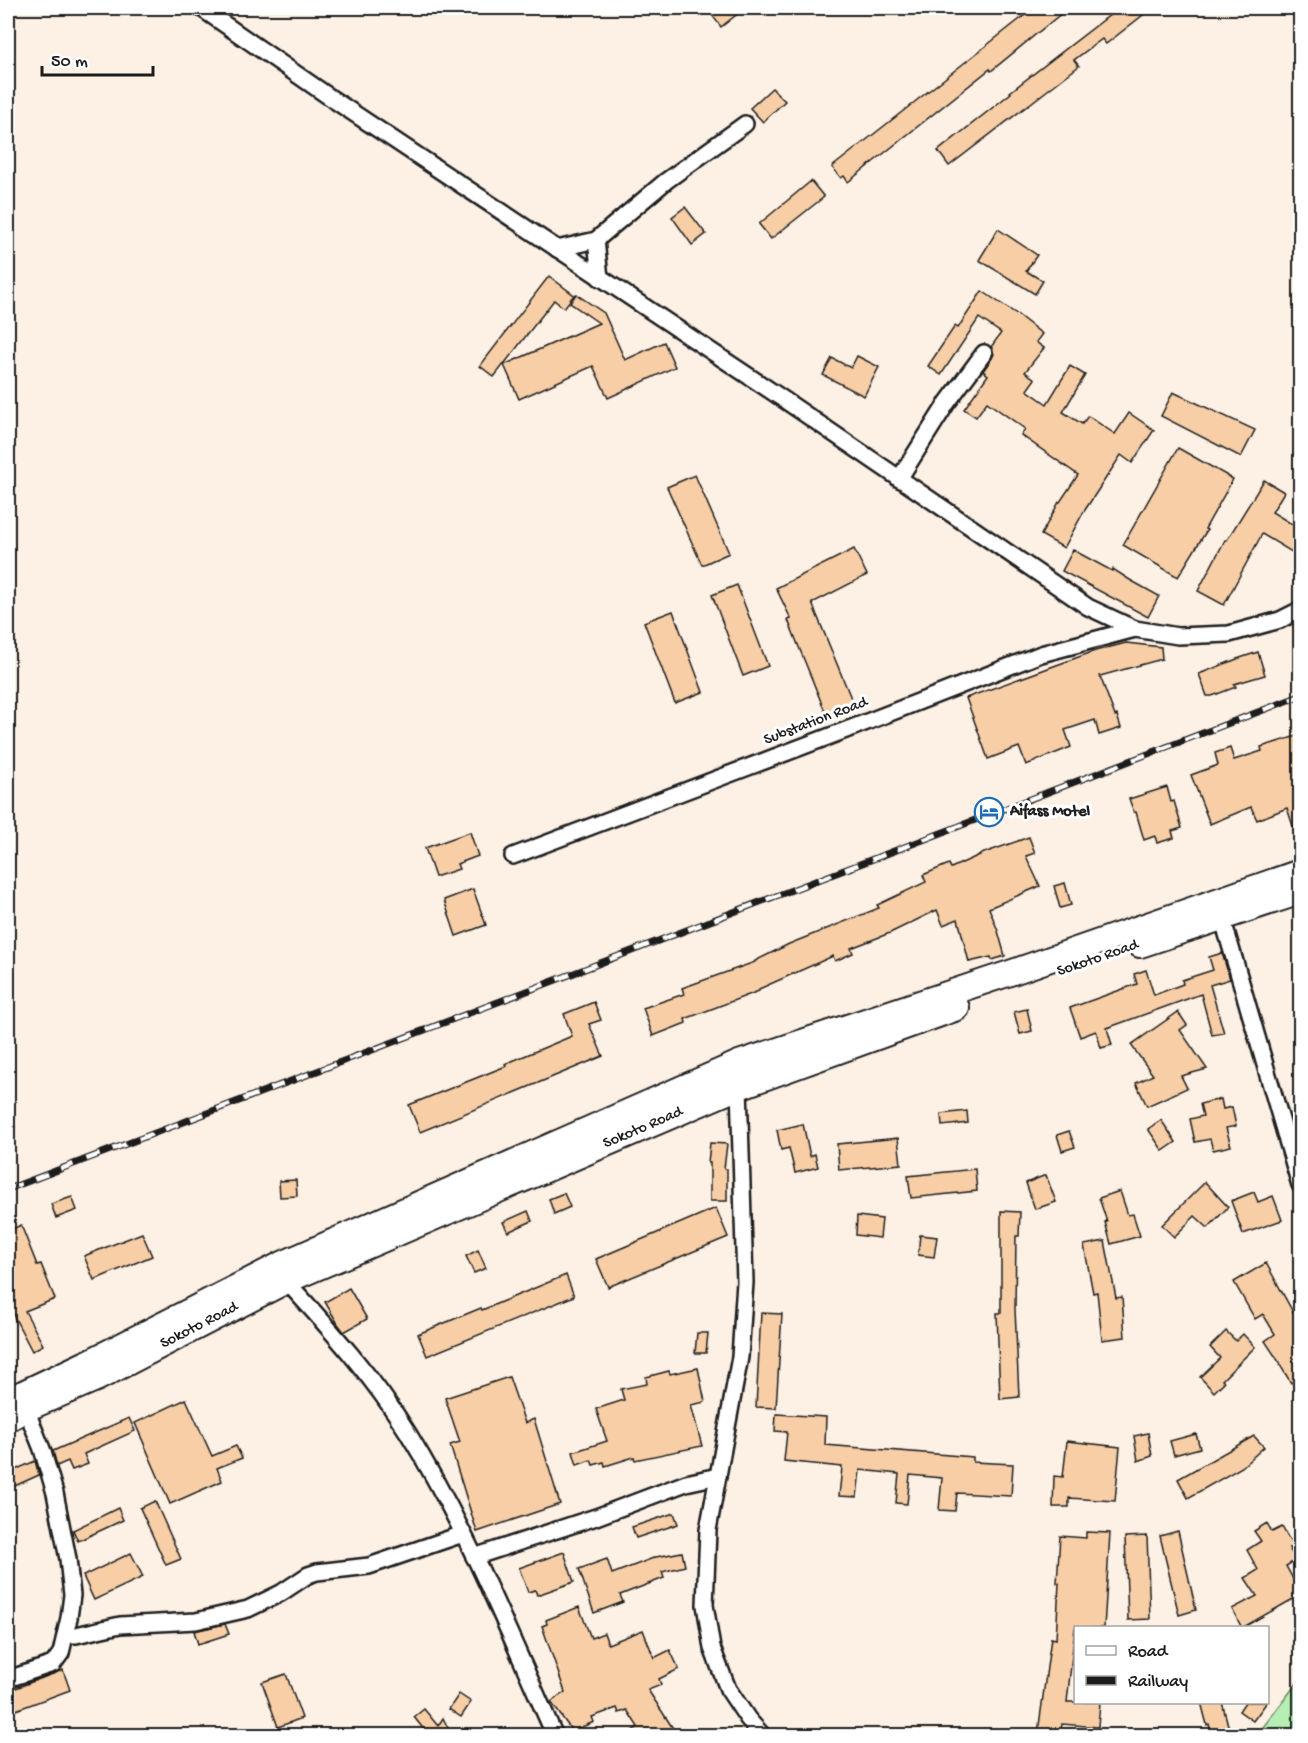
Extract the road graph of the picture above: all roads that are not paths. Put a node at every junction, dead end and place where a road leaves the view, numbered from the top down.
1 (201, 8) edge
2 (745, 124) dead end
3 (596, 240) junction
4 (557, 249) junction
5 (600, 278) junction
6 (984, 353) dead end
7 (899, 479) junction
8 (1300, 610) edge
9 (1135, 629) junction
10 (513, 856) dead end
11 (1300, 872) edge
12 (1300, 892) edge
13 (1222, 917) junction
14 (739, 1087) junction
15 (1300, 1185) edge
16 (286, 1281) junction
17 (14, 1409) edge
18 (718, 1476) junction
19 (463, 1534) junction
20 (474, 1557) junction
21 (65, 1635) junction
22 (8, 1679) edge
23 (555, 1736) edge
24 (763, 1736) edge

1 - 4 street
2 - 3 street
3 - 4 street
3 - 5 street
4 - 5 street
5 - 7 street
6 - 7 street
7 - 9 street
8 - 9 street
9 - 10 street, Substation Road
11 - 17 main road, Sokoto Road
12 - 13 main road, Sokoto Road
13 - 14 main road, Sokoto Road
13 - 15 street
14 - 16 main road, Sokoto Road
14 - 18 street
16 - 17 main road, Sokoto Road
16 - 19 street
17 - 21 street
18 - 20 street
18 - 24 street
19 - 20 street
19 - 21 street
20 - 23 street
21 - 22 street

